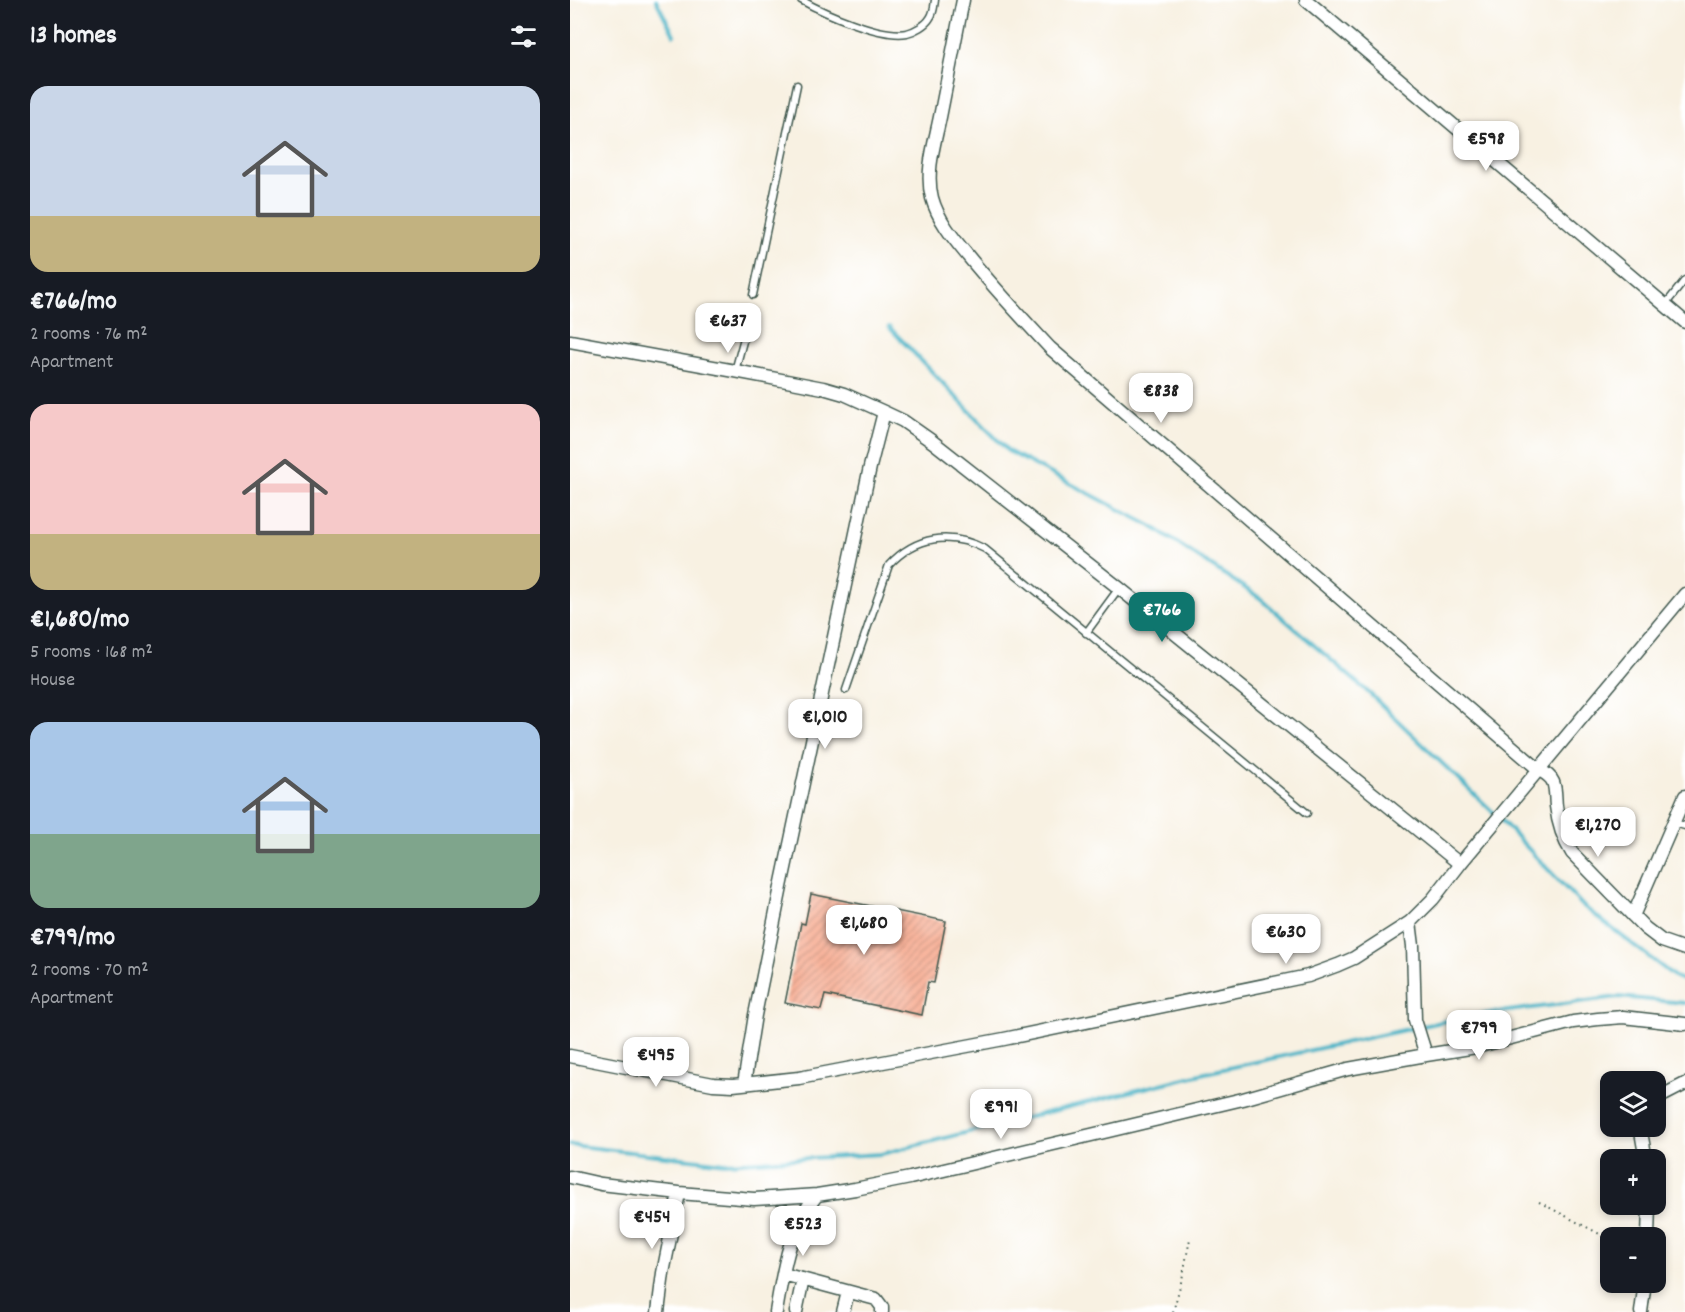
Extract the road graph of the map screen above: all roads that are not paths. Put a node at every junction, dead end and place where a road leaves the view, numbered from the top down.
1 (801, 0) edge
2 (935, 0) edge
3 (963, 0) edge
4 (1306, 0) edge
5 (796, 85) dead end
6 (1685, 280) edge
7 (753, 295) dead end
8 (1665, 305) junction
9 (1685, 322) edge
10 (745, 334) dead end
11 (570, 341) edge
12 (735, 371) junction
13 (884, 412) junction
14 (1119, 588) junction
15 (1685, 594) edge
16 (1086, 633) junction
17 (846, 690) dead end
18 (1538, 769) junction
19 (1685, 796) edge
20 (1307, 813) dead end
21 (1679, 825) edge
22 (1460, 864) junction
23 (1634, 916) junction
24 (1410, 922) junction
25 (1685, 949) edge
26 (1685, 1023) edge
27 (1426, 1055) junction
28 (570, 1056) edge
29 (744, 1084) junction
30 (1685, 1084) edge
31 (1666, 1094) edge
32 (570, 1177) edge
33 (679, 1193) junction
34 (817, 1195) junction
35 (783, 1274) junction
36 (803, 1279) junction
37 (849, 1292) junction
38 (1644, 1293) edge
39 (658, 1312) edge
40 (776, 1312) edge
41 (796, 1312) edge
42 (843, 1312) edge
43 (882, 1312) edge
44 (1641, 1312) edge

1 - 2 lane
3 - 18 street
4 - 8 street
5 - 7 lane
6 - 8 lane
8 - 9 street
10 - 12 lane
11 - 12 street
12 - 13 street
13 - 14 street
13 - 29 street
14 - 16 lane
14 - 22 street
15 - 18 street
16 - 17 lane
16 - 20 lane
18 - 22 street
18 - 23 street
19 - 21 street
21 - 23 street
22 - 24 street
23 - 25 street
24 - 27 street
24 - 29 street
26 - 27 street
27 - 34 street
28 - 29 street
30 - 31 street
32 - 33 street
33 - 34 street
33 - 39 street
34 - 35 street
35 - 36 street
35 - 40 street
36 - 37 street
36 - 41 street
37 - 42 street
37 - 43 street
38 - 44 street

